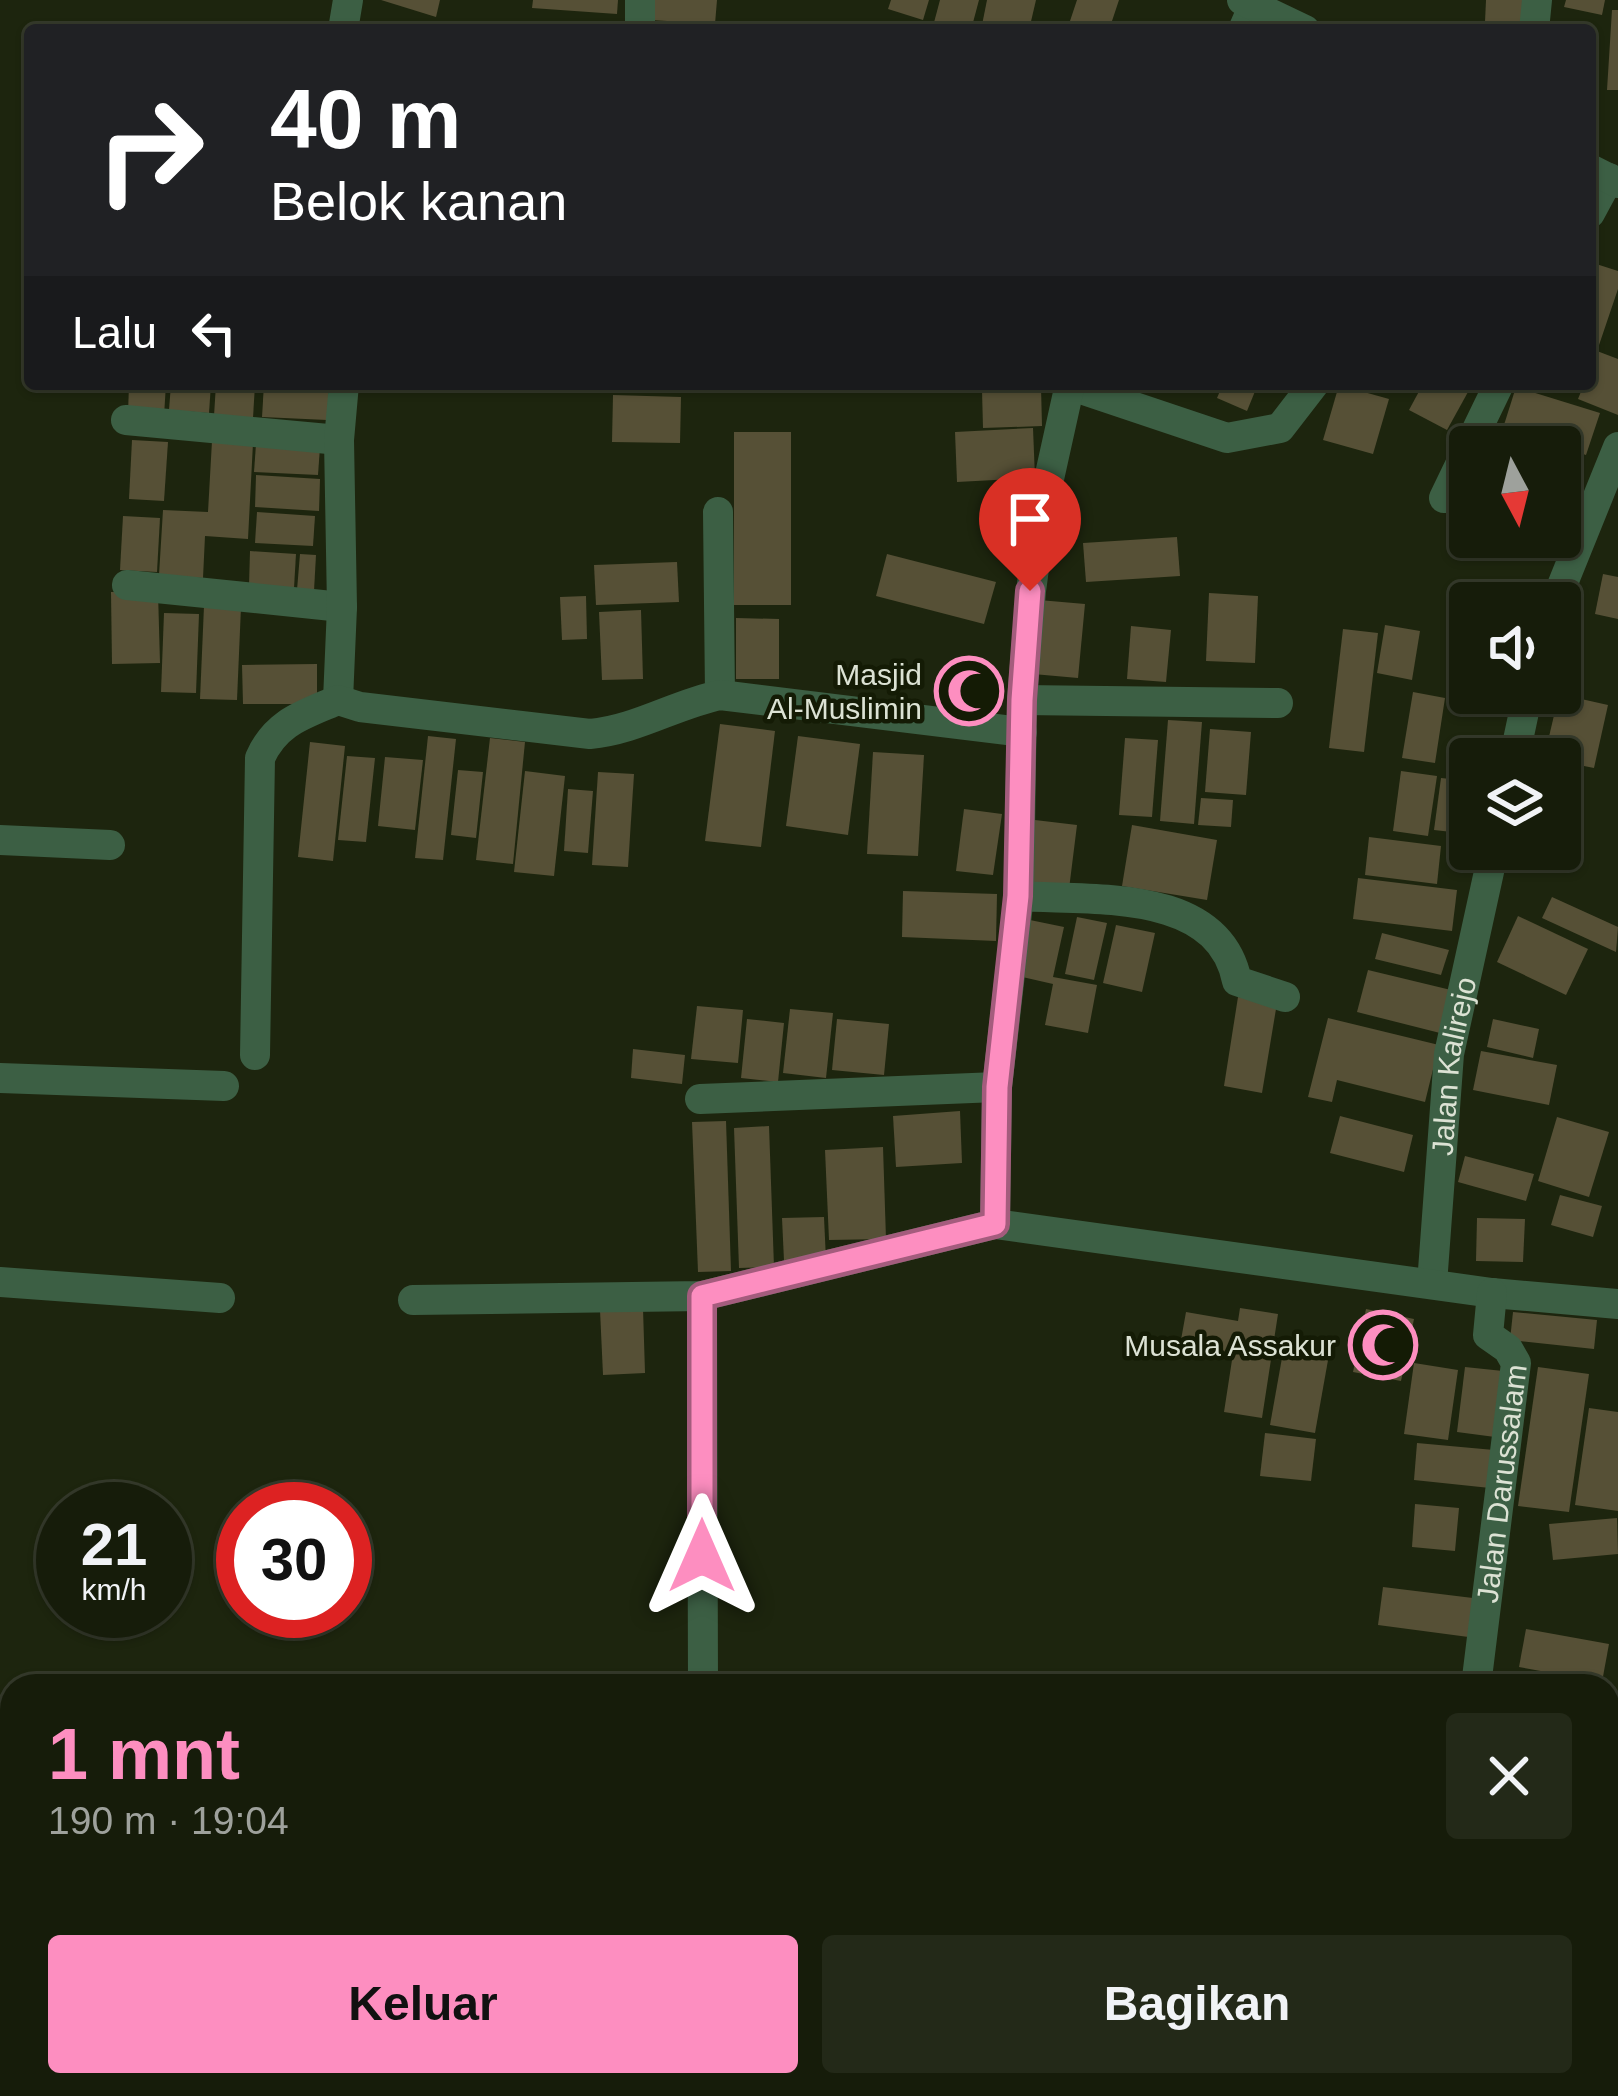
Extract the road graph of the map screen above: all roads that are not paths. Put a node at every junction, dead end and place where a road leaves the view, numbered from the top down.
1 (1249, 9) edge
2 (1289, 24) edge
3 (343, 390) edge
4 (1069, 390) edge
5 (1085, 390) edge
6 (1309, 390) edge
7 (1496, 390) edge
8 (126, 420) dead end
9 (339, 440) junction
10 (1618, 447) edge
11 (1444, 498) dead end
12 (718, 512) dead end
13 (1563, 582) edge
14 (127, 585) dead end
15 (342, 608) junction
16 (721, 695) junction
17 (338, 700) junction
18 (1022, 700) junction
19 (1278, 704) dead end
20 (1022, 732) junction
21 (0, 840) edge
22 (110, 845) dead end
23 (1489, 870) edge
24 (1018, 896) junction
25 (1285, 997) dead end
26 (254, 1055) dead end
27 (0, 1078) edge
28 (224, 1086) dead end
29 (997, 1087) junction
30 (700, 1099) dead end
31 (995, 1224) junction
32 (0, 1282) edge
33 (1432, 1284) junction
34 (1492, 1293) junction
35 (702, 1296) junction
36 (220, 1298) dead end
37 (412, 1300) dead end
38 (1618, 1304) edge
39 (703, 1674) edge
40 (1477, 1674) edge

1 - 2 street
3 - 9 street
4 - 18 street
5 - 6 street
7 - 11 street
8 - 9 street
9 - 15 street
10 - 13 street
12 - 16 street
14 - 15 street
15 - 17 street
16 - 17 street
16 - 20 street
17 - 26 street
18 - 19 street
18 - 20 street
20 - 24 street
21 - 22 street
23 - 33 street, Jalan Kalirejo
24 - 25 street
24 - 29 street
27 - 28 street
29 - 30 street
29 - 31 street
31 - 33 street
31 - 35 street
32 - 36 street
33 - 34 street
34 - 38 street
34 - 40 street, Jalan Darussalam
35 - 37 street
35 - 39 street

